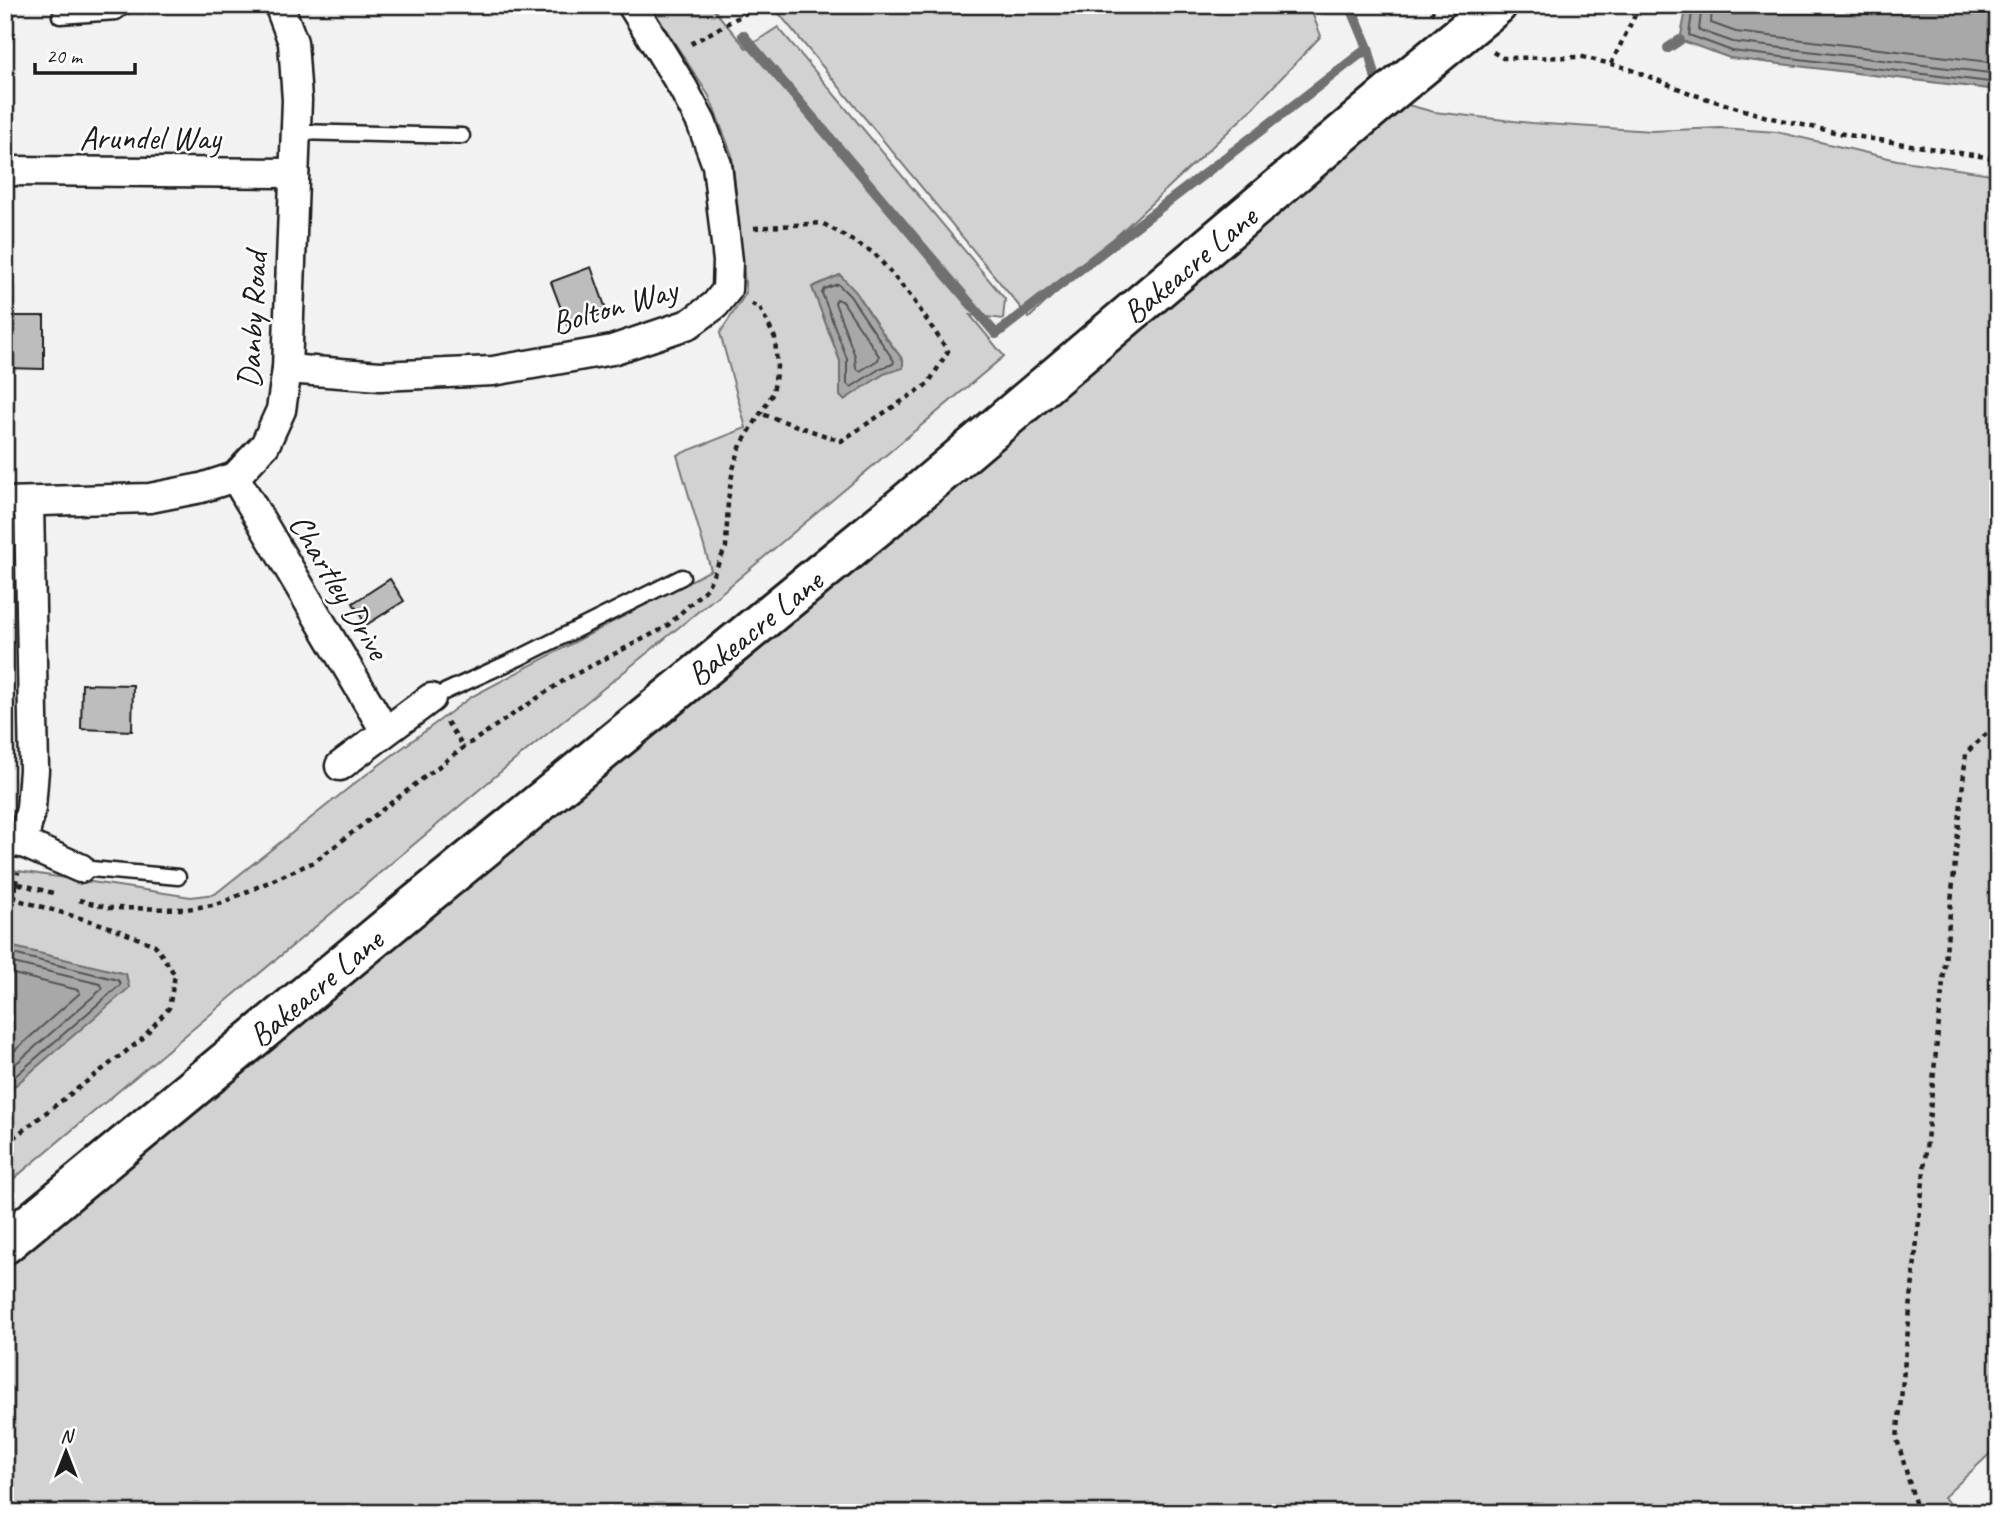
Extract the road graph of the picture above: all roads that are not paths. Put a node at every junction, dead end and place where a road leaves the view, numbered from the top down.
1 (126, 5) edge
2 (279, 5) edge
3 (632, 5) edge
4 (1497, 5) edge
5 (60, 16) dead end
6 (295, 132) junction
7 (462, 136) dead end
8 (5, 171) edge
9 (294, 173) junction
10 (287, 369) junction
11 (235, 477) junction
12 (17, 502) edge
13 (682, 577) dead end
14 (432, 698) joint
15 (385, 730) junction
16 (340, 766) dead end
17 (14, 842) edge
18 (80, 869) joint
19 (178, 877) dead end
20 (5, 1244) edge

1 - 5 lane
2 - 6 street, Danby Road
3 - 10 street, Bolton Way
4 - 20 street, Bakeacre Lane
6 - 7 lane
6 - 9 street, Danby Road
8 - 9 street, Arundel Way
9 - 10 street, Danby Road
10 - 11 street, Danby Road
11 - 12 street, Danby Road
11 - 15 street, Chartley Drive
12 - 17 street
13 - 14 lane
14 - 15 street
15 - 16 street
17 - 18 street
18 - 19 lane

